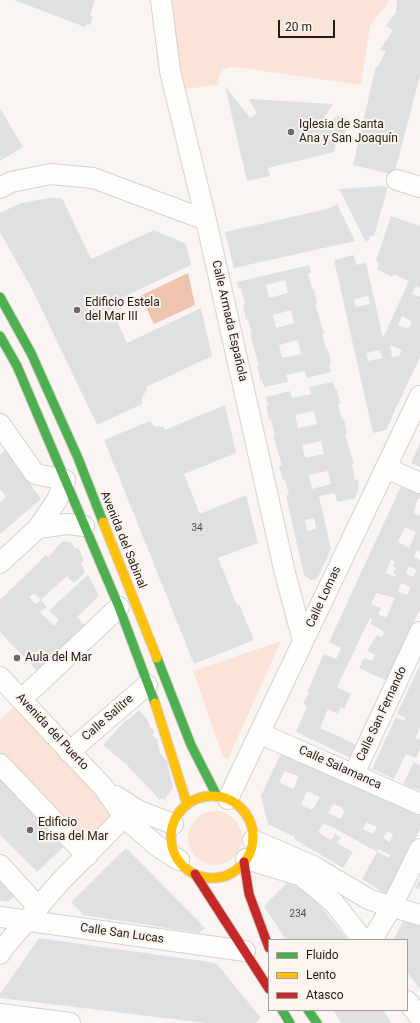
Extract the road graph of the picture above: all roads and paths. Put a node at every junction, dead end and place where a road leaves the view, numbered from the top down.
1 (161, 0) edge
2 (397, 180) dead end
3 (420, 187) edge
4 (0, 188) edge
5 (206, 220) junction
6 (0, 297) edge
7 (0, 336) edge
8 (420, 396) edge
9 (3, 436) edge
10 (386, 468) junction
11 (65, 480) junction
12 (420, 483) edge
13 (84, 526) junction
14 (38, 528) junction
15 (0, 563) edge
16 (119, 607) junction
17 (420, 632) edge
18 (303, 641) junction
19 (0, 677) edge
20 (147, 685) junction
21 (22, 699) junction
22 (259, 733) junction
23 (69, 752) junction
24 (0, 764) edge
25 (354, 774) junction
26 (104, 788) junction
27 (222, 797) junction
28 (187, 804) junction
29 (420, 804) edge
30 (124, 817) junction
31 (173, 824) junction
32 (253, 840) junction
33 (420, 849) edge
34 (87, 856) junction
35 (179, 860) junction
36 (245, 860) junction
37 (0, 865) edge
38 (195, 874) junction
39 (392, 906) junction
40 (32, 914) junction
41 (420, 915) edge
42 (0, 917) edge
43 (362, 939) edge
44 (373, 939) edge
45 (268, 945) edge
46 (245, 951) junction
47 (0, 954) edge
48 (268, 987) edge
49 (408, 1002) edge
50 (283, 1011) edge
51 (309, 1011) edge
52 (0, 1014) edge
53 (420, 1017) edge
54 (70, 1023) edge
55 (290, 1023) edge
56 (317, 1023) edge

1 - 5 street, Calle Armada Española
2 - 3 street
4 - 5 street
5 - 18 street, Calle Armada Española
6 - 27 main road, Avenida del Sabinal
7 - 11 main road
8 - 10 street, Calle Lomas
9 - 11 street
10 - 12 street
10 - 18 street, Calle Lomas
11 - 13 main road
11 - 14 street
13 - 14 street
13 - 16 main road
14 - 15 street
16 - 20 main road
16 - 21 street
17 - 25 street, Calle San Fernando
18 - 22 street, Calle Lomas
19 - 21 street, Avenida del Puerto
20 - 23 street, Calle Salitre
20 - 28 main road
21 - 23 street, Avenida del Puerto
22 - 25 street, Calle Salamanca
22 - 27 street, Calle Lomas
23 - 26 street, Avenida del Puerto
24 - 34 street
25 - 29 street, Calle Salamanca
26 - 30 street
26 - 31 street
27 - 28 main road
27 - 32 main road
28 - 31 main road
30 - 34 street
30 - 35 street
31 - 35 main road
32 - 36 main road
32 - 39 street
33 - 39 street
34 - 40 street
35 - 38 main road
36 - 38 main road
36 - 43 street
36 - 45 main road
37 - 40 street
38 - 46 main road
39 - 41 street
39 - 44 street
40 - 42 street, Calle San Lucas
40 - 46 street, Calle San Lucas
40 - 47 street
46 - 48 main road
49 - 53 street
50 - 55 main road
51 - 56 main road
52 - 54 street

